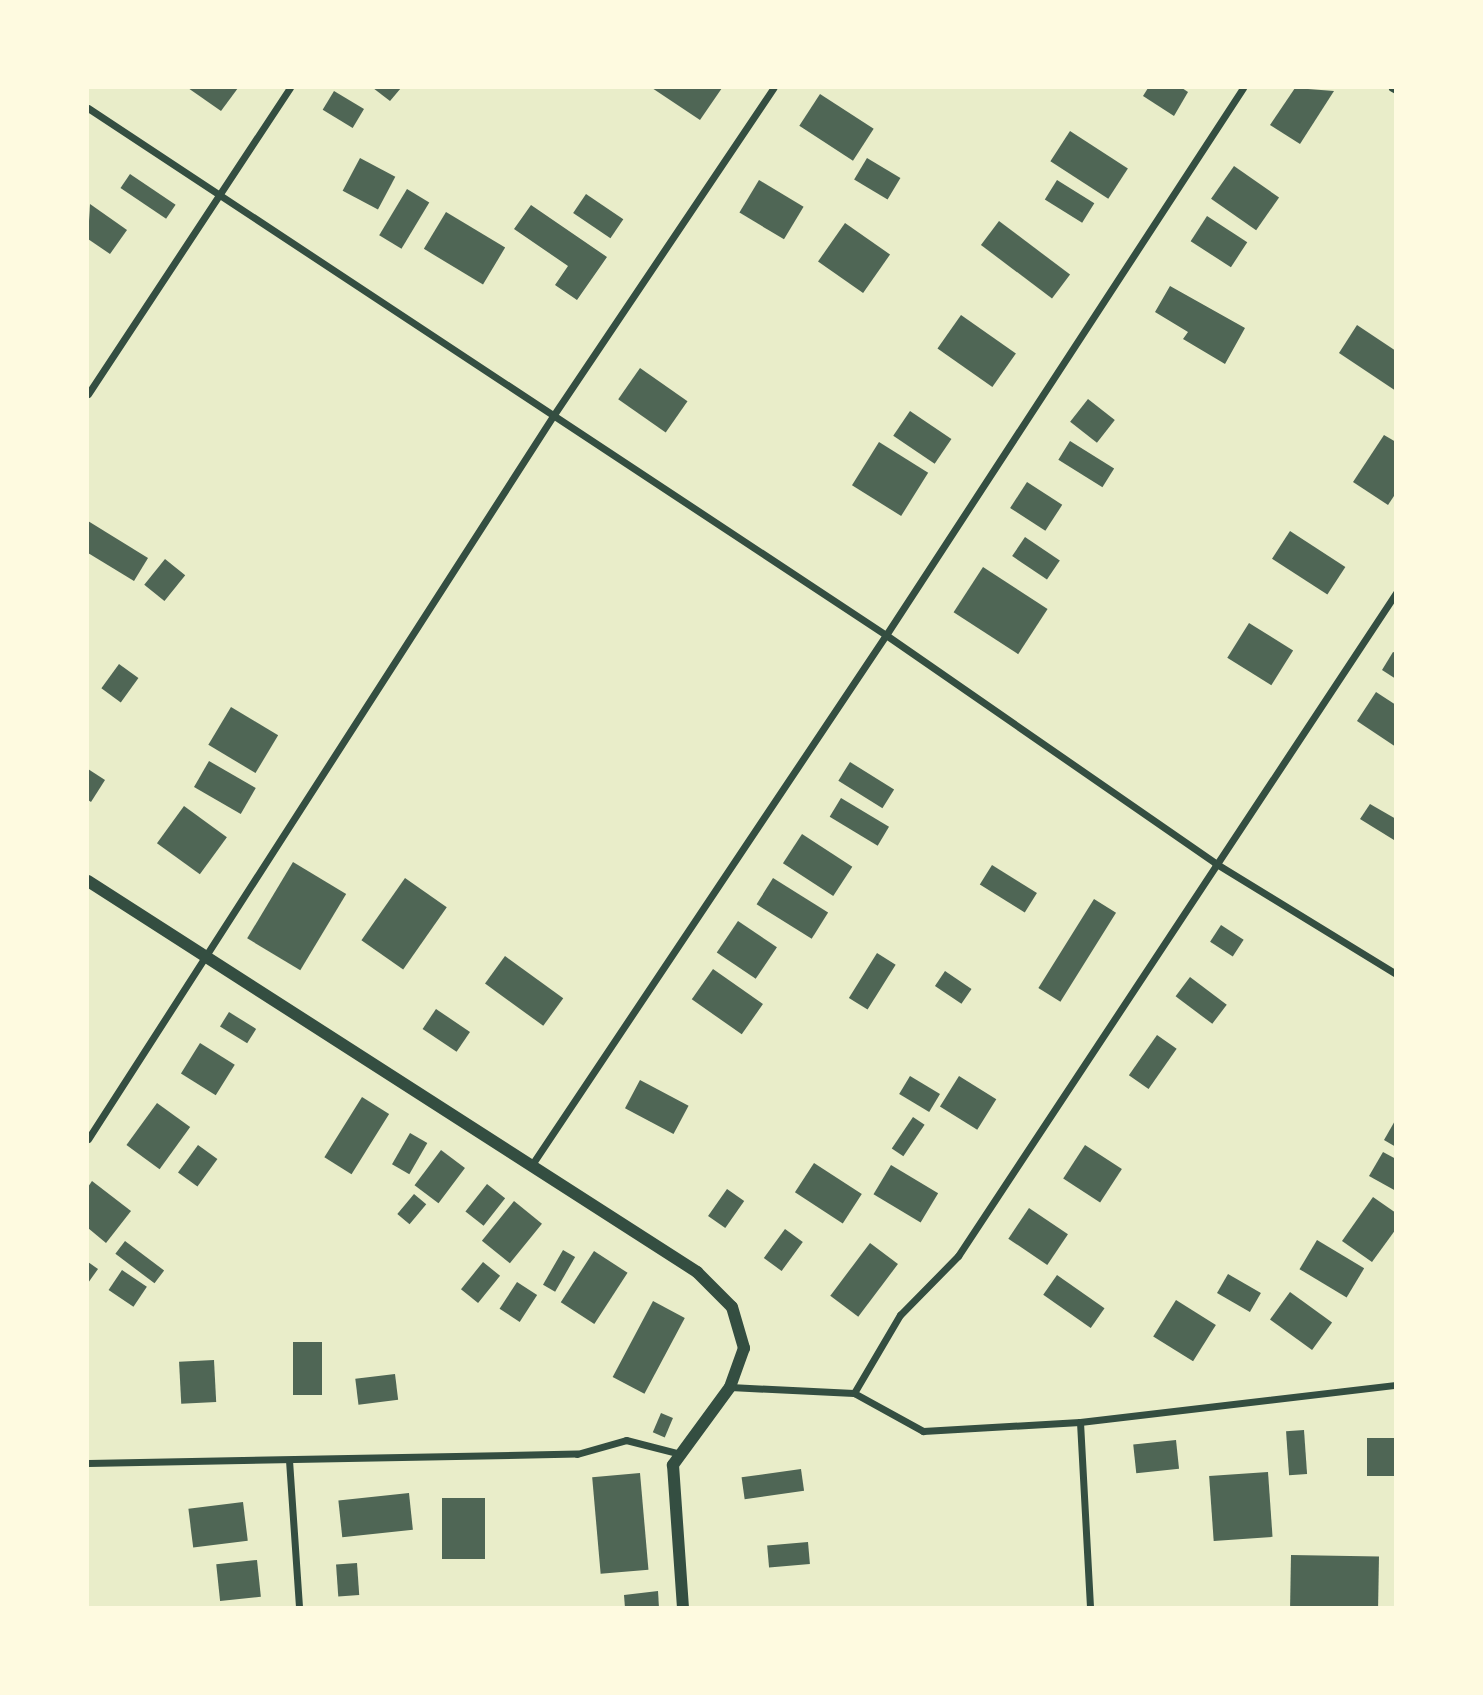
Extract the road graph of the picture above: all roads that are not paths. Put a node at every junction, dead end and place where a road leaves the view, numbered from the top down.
1 (290, 88) edge
2 (773, 88) edge
3 (1242, 88) edge
4 (88, 108) edge
5 (219, 192) junction
6 (88, 394) edge
7 (553, 416) junction
8 (1395, 593) edge
9 (886, 635) junction
10 (1215, 863) junction
11 (88, 881) edge
12 (206, 958) junction
13 (1395, 974) edge
14 (88, 1139) edge
15 (531, 1166) junction
16 (1395, 1385) edge
17 (730, 1387) junction
18 (854, 1393) junction
19 (1080, 1422) junction
20 (681, 1455) junction
21 (289, 1460) junction
22 (88, 1463) edge
23 (299, 1608) edge
24 (683, 1608) edge
25 (1090, 1608) edge

1 - 5 street
2 - 7 street
3 - 9 street
4 - 5 street
5 - 6 street
5 - 7 street
7 - 9 street
7 - 12 street
8 - 10 street
9 - 10 street
9 - 15 street
10 - 13 street
10 - 18 street
11 - 12 street
12 - 14 street
12 - 15 street
15 - 17 street
16 - 19 street
17 - 18 street
17 - 20 street
18 - 19 street
19 - 25 street
20 - 21 street
20 - 24 street
21 - 22 street
21 - 23 street

